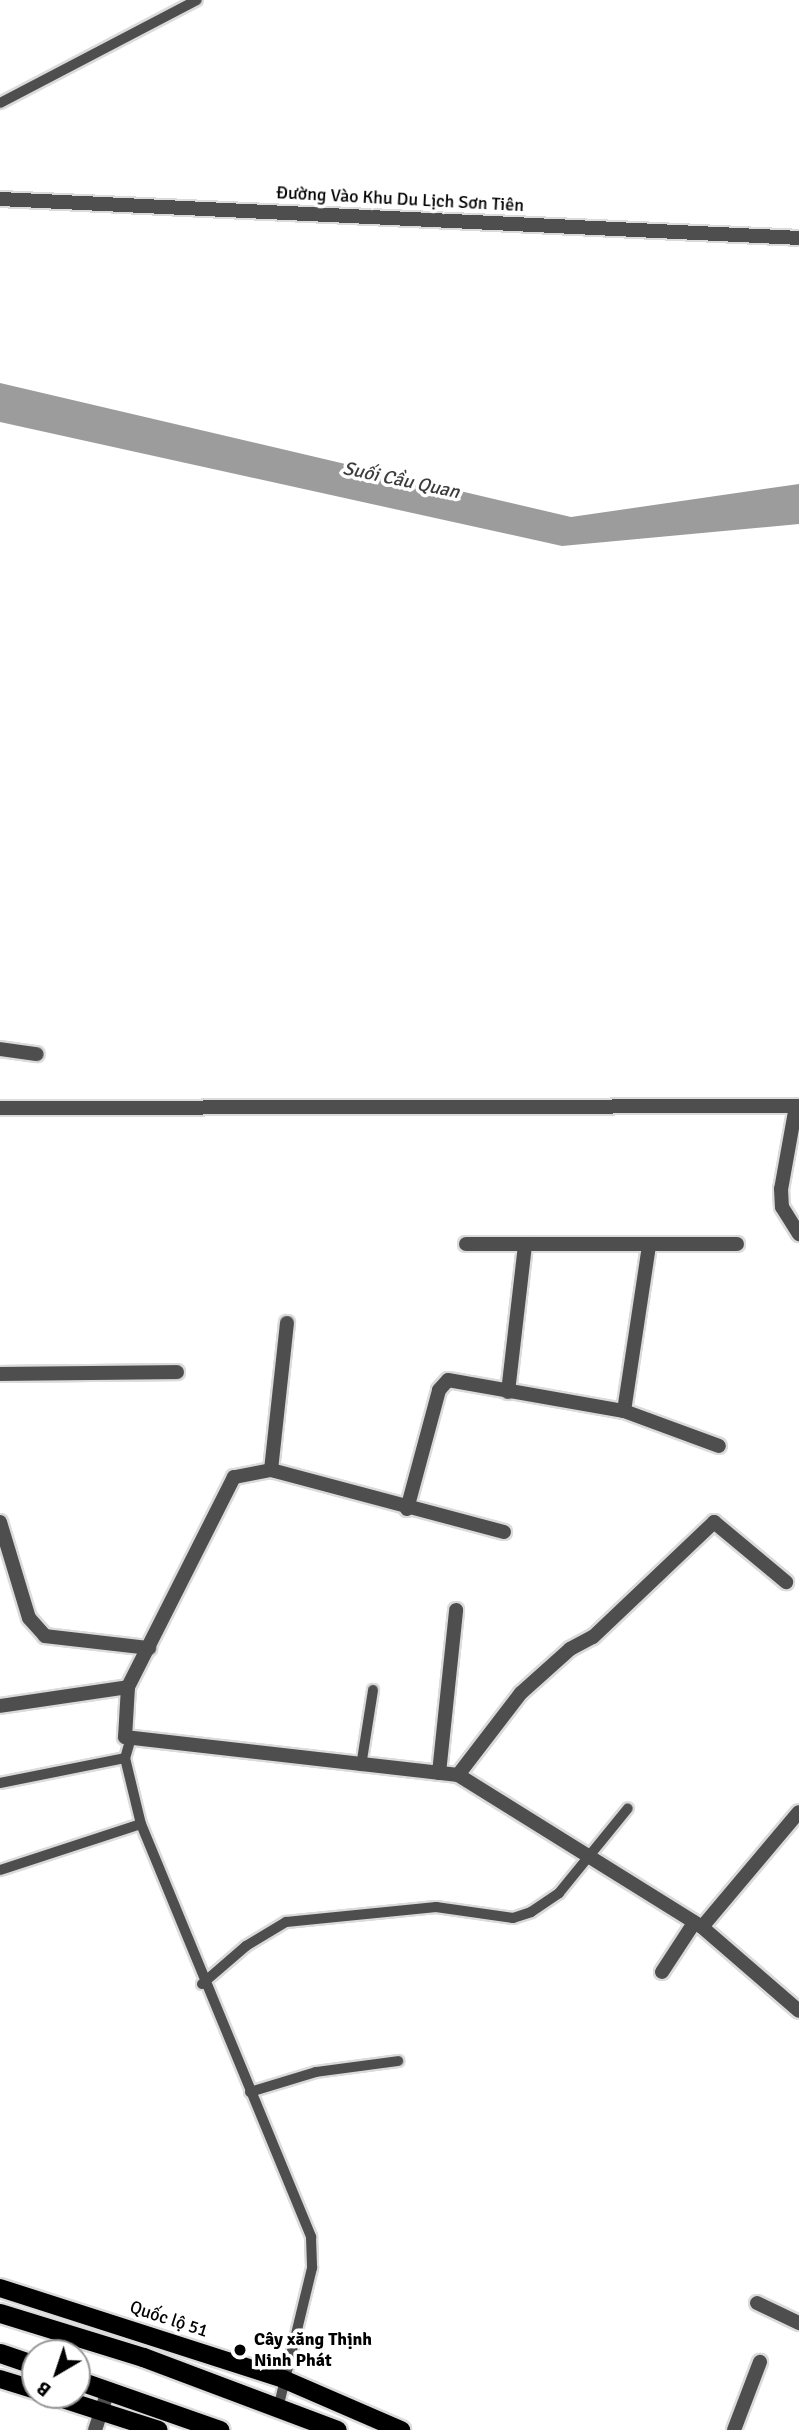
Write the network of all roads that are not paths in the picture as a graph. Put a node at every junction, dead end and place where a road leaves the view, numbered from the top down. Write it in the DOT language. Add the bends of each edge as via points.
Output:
graph roads {
  1 [pos="197,0"];
  2 [pos="0,103"];
  3 [pos="0,199"];
  4 [pos="799,238"];
  5 [pos="0,1049"];
  6 [pos="37,1054"];
  7 [pos="797,1106"];
  8 [pos="0,1108"];
  9 [pos="799,1234"];
  10 [pos="466,1244"];
  11 [pos="737,1244"];
  12 [pos="649,1245"];
  13 [pos="525,1246"];
  14 [pos="287,1323"];
  15 [pos="177,1372"];
  16 [pos="0,1374"];
  17 [pos="508,1392"];
  18 [pos="624,1411"];
  19 [pos="719,1446"];
  20 [pos="271,1469"];
  21 [pos="407,1509"];
  22 [pos="0,1522"];
  23 [pos="504,1532"];
  24 [pos="786,1582"];
  25 [pos="456,1610"];
  26 [pos="149,1648"];
  27 [pos="128,1687"];
  28 [pos="373,1690"];
  29 [pos="0,1706"];
  30 [pos="130,1741"];
  31 [pos="125,1758"];
  32 [pos="361,1766"];
  33 [pos="439,1773"];
  34 [pos="458,1775"];
  35 [pos="0,1783"];
  36 [pos="628,1808"];
  37 [pos="799,1812"];
  38 [pos="141,1825"];
  39 [pos="586,1858"];
  40 [pos="0,1870"];
  41 [pos="698,1925"];
  42 [pos="662,1972"];
  43 [pos="202,1984"];
  44 [pos="799,2011"];
  45 [pos="398,2061"];
  46 [pos="250,2092"];
  47 [pos="0,2288"];
  48 [pos="757,2303"];
  49 [pos="0,2313"];
  50 [pos="799,2323"];
  51 [pos="0,2353"];
  52 [pos="21,2360"];
  53 [pos="760,2362"];
  54 [pos="0,2379"];
  55 [pos="283,2379"];
  56 [pos="91,2385"];
  57 [pos="21,2386"];
  58 [pos="108,2391"];
  59 [pos="135,2401"];
  60 [pos="279,2404"];
  61 [pos="91,2408"];
  62 [pos="102,2412"];
  63 [pos="124,2425"];
  64 [pos="95,2430"];
  65 [pos="159,2430"];
  66 [pos="220,2430"];
  67 [pos="337,2430"];
  68 [pos="401,2430"];
  69 [pos="734,2430"];
  1 -- 2 [label="lane"];
  3 -- 4 [label="street, Đường Vào Khu Du Lịch Sơn Tiên"];
  5 -- 6 [label="street"];
  7 -- 8 [label="street"];
  7 -- 9 [label="street" via="781,1189 782,1207"];
  10 -- 13 [label="street"];
  11 -- 12 [label="street"];
  12 -- 13 [label="street"];
  12 -- 18 [label="street"];
  13 -- 17 [label="street"];
  14 -- 20 [label="street"];
  15 -- 16 [label="street"];
  17 -- 18 [label="street"];
  17 -- 21 [label="street" via="447,1380"];
  18 -- 19 [label="street"];
  20 -- 21 [label="street"];
  20 -- 26 [label="street" via="234,1477"];
  21 -- 23 [label="street"];
  22 -- 26 [label="street" via="29,1618 45,1636"];
  24 -- 34 [label="street" via="726,1525 705,1527 593,1637 570,1649 521,1693"];
  25 -- 33 [label="street"];
  26 -- 27 [label="street"];
  27 -- 29 [label="street"];
  27 -- 30 [label="street" via="124,1730"];
  28 -- 32 [label="lane"];
  30 -- 31 [label="lane"];
  30 -- 32 [label="street"];
  31 -- 35 [label="lane"];
  31 -- 38 [label="lane"];
  32 -- 33 [label="street"];
  33 -- 34 [label="street"];
  34 -- 39 [label="street"];
  36 -- 39 [label="lane"];
  37 -- 41 [label="street"];
  38 -- 40 [label="lane"];
  38 -- 43 [label="lane"];
  39 -- 41 [label="street"];
  39 -- 43 [label="lane" via="559,1893 513,1918 436,1907 286,1922 246,1946"];
  41 -- 42 [label="street"];
  41 -- 44 [label="street"];
  43 -- 46 [label="lane"];
  45 -- 46 [label="lane" via="316,2072"];
  46 -- 55 [label="lane" via="311,2237 312,2268"];
  47 -- 55 [label="main road, Quốc lộ 51"];
  48 -- 50 [label="street"];
  49 -- 60 [label="highway"];
  51 -- 52 [label="highway"];
  53 -- 69 [label="street"];
  54 -- 57 [label="main road"];
  55 -- 60 [label="lane"];
  55 -- 68 [label="main road, Quốc lộ 51"];
  56 -- 58 [label="highway"];
  58 -- 59 [label="highway"];
  58 -- 62 [label="street"];
  59 -- 63 [label="lane"];
  59 -- 66 [label="highway"];
  60 -- 67 [label="highway"];
  61 -- 62 [label="main road"];
  62 -- 63 [label="main road"];
  62 -- 64 [label="street"];
  63 -- 65 [label="main road"];
}
